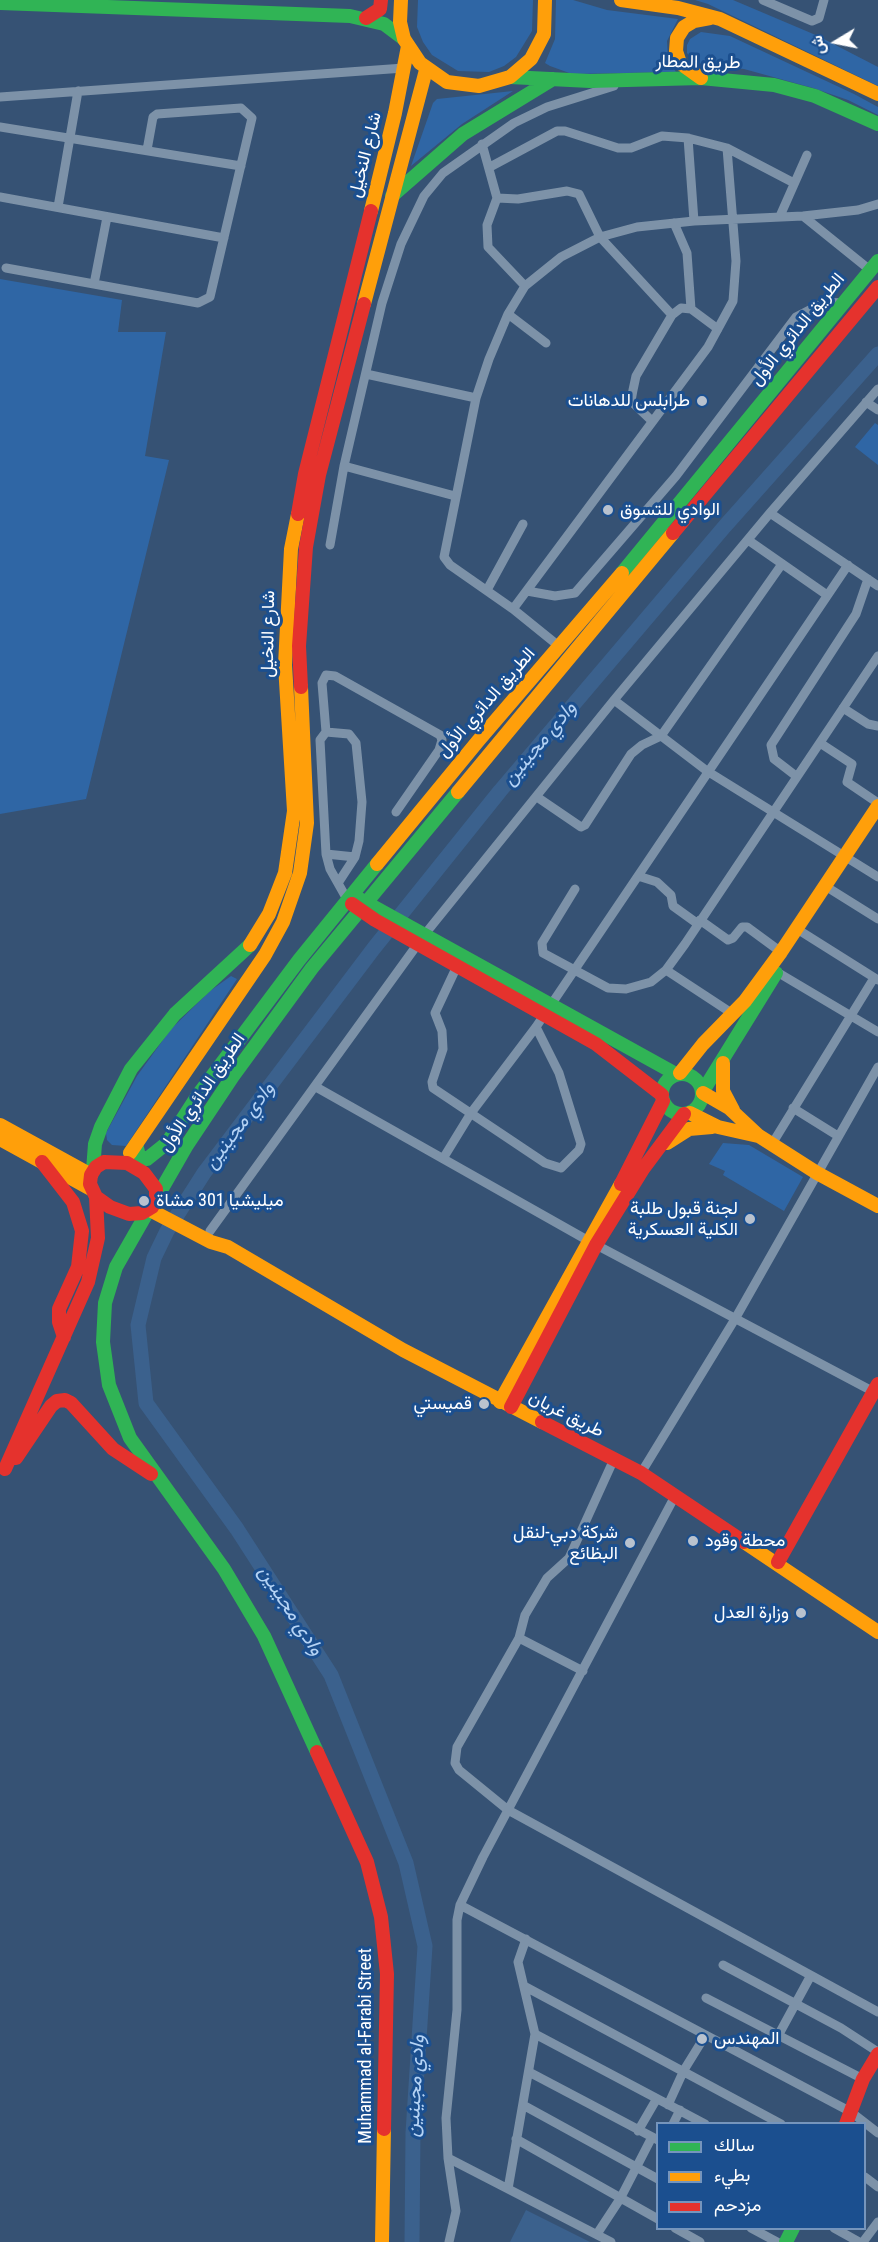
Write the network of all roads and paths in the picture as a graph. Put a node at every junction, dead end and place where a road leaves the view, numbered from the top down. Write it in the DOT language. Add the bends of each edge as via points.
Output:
graph roads {
  1 [pos="381,0"];
  2 [pos="401,0"];
  3 [pos="545,0"];
  4 [pos="621,0"];
  5 [pos="763,0"];
  6 [pos="824,0"];
  7 [pos="0,3"];
  8 [pos="366,18"];
  9 [pos="720,19"];
  10 [pos="406,42"];
  11 [pos="404,69"];
  12 [pos="426,70"];
  13 [pos="510,77"];
  14 [pos="701,78"];
  15 [pos="554,79"];
  16 [pos="637,79"];
  17 [pos="78,91"];
  18 [pos="878,94"];
  19 [pos="0,97"];
  20 [pos="878,124"];
  21 [pos="0,127"];
  22 [pos="69,136"];
  23 [pos="688,138"];
  24 [pos="482,144"];
  25 [pos="727,148"];
  26 [pos="147,150"];
  27 [pos="807,155"];
  28 [pos="241,166"];
  29 [pos="490,167"];
  30 [pos="794,183"];
  31 [pos="392,196"];
  32 [pos="0,197"];
  33 [pos="497,198"];
  34 [pos="878,204"];
  35 [pos="58,207"];
  36 [pos="780,216"];
  37 [pos="803,216"];
  38 [pos="106,217"];
  39 [pos="733,219"];
  40 [pos="694,221"];
  41 [pos="674,223"];
  42 [pos="600,237"];
  43 [pos="224,238"];
  44 [pos="874,266"];
  45 [pos="6,268"];
  46 [pos="94,284"];
  47 [pos="525,286"];
  48 [pos="878,287"];
  49 [pos="842,303"];
  50 [pos="691,309"];
  51 [pos="508,314"];
  52 [pos="672,315"];
  53 [pos="718,329"];
  54 [pos="546,343"];
  55 [pos="366,374"];
  56 [pos="878,389"];
  57 [pos="476,398"];
  58 [pos="866,402"];
  59 [pos="878,410"];
  60 [pos="652,421"];
  61 [pos="344,466"];
  62 [pos="455,496"];
  63 [pos="770,513"];
  64 [pos="524,524"];
  65 [pos="748,540"];
  66 [pos="330,546"];
  67 [pos="782,564"];
  68 [pos="848,565"];
  69 [pos="868,579"];
  70 [pos="878,586"];
  71 [pos="487,590"];
  72 [pos="527,591"];
  73 [pos="827,595"];
  74 [pos="513,609"];
  75 [pos="560,647"];
  76 [pos="878,656"];
  77 [pos="614,700"];
  78 [pos="843,708"];
  79 [pos="878,726"];
  80 [pos="326,732"];
  81 [pos="661,736"];
  82 [pos="820,743"];
  83 [pos="707,771"];
  84 [pos="796,776"];
  85 [pos="537,797"];
  86 [pos="878,805"];
  87 [pos="773,809"];
  88 [pos="396,812"];
  89 [pos="878,819"];
  90 [pos="326,854"];
  91 [pos="355,856"];
  92 [pos="847,859"];
  93 [pos="878,866"];
  94 [pos="869,871"];
  95 [pos="638,876"];
  96 [pos="878,877"];
  97 [pos="575,889"];
  98 [pos="830,889"];
  99 [pos="346,892"];
  100 [pos="364,906"];
  101 [pos="878,919"];
  102 [pos="699,922"];
  103 [pos="800,930"];
  104 [pos="418,937"];
  105 [pos="781,952"];
  106 [pos="458,964"];
  107 [pos="666,970"];
  108 [pos="574,971"];
  109 [pos="777,972"];
  110 [pos="876,979"];
  111 [pos="548,1010"];
  112 [pos="733,1014"];
  113 [pos="850,1016"];
  114 [pos="536,1027"];
  115 [pos="878,1032"];
  116 [pos="694,1056"];
  117 [pos="723,1059"];
  118 [pos="654,1061"];
  119 [pos="878,1067"];
  120 [pos="678,1074"];
  121 [pos="316,1087"];
  122 [pos="703,1092"];
  123 [pos="662,1098"];
  124 [pos="793,1108"];
  125 [pos="471,1113"];
  126 [pos="687,1114"];
  127 [pos="735,1114"];
  128 [pos="0,1125"];
  129 [pos="718,1127"];
  130 [pos="759,1136"];
  131 [pos="838,1136"];
  132 [pos="0,1139"];
  133 [pos="136,1144"];
  134 [pos="772,1144"];
  135 [pos="660,1147"];
  136 [pos="444,1157"];
  137 [pos="147,1160"];
  138 [pos="42,1162"];
  139 [pos="125,1163"];
  140 [pos="817,1173"];
  141 [pos="93,1183"];
  142 [pos="878,1206"];
  143 [pos="157,1207"];
  144 [pos="190,1225"];
  145 [pos="210,1231"];
  146 [pos="592,1242"];
  147 [pos="228,1247"];
  148 [pos="735,1319"];
  149 [pos="64,1337"];
  150 [pos="876,1388"];
  151 [pos="506,1404"];
  152 [pos="614,1459"];
  153 [pos="641,1473"];
  154 [pos="2,1474"];
  155 [pos="158,1477"];
  156 [pos="675,1496"];
  157 [pos="778,1562"];
  158 [pos="878,1632"];
  159 [pos="519,1638"];
  160 [pos="583,1671"];
  161 [pos="508,1810"];
  162 [pos="460,1905"];
  163 [pos="526,1939"];
  164 [pos="723,1965"];
  165 [pos="810,1977"];
  166 [pos="524,1986"];
  167 [pos="706,1998"];
  168 [pos="796,2004"];
  169 [pos="878,2012"];
  170 [pos="535,2034"];
  171 [pos="779,2034"];
  172 [pos="705,2036"];
  173 [pos="878,2053"];
  174 [pos="684,2070"];
  175 [pos="529,2072"];
  176 [pos="863,2079"];
  177 [pos="656,2100"];
  178 [pos="523,2104"];
  179 [pos="668,2105"];
  180 [pos="680,2110"];
  181 [pos="848,2118"];
  182 [pos="674,2122"];
  183 [pos="701,2122"];
  184 [pos="777,2122"];
  185 [pos="638,2131"];
  186 [pos="516,2139"];
  187 [pos="654,2139"];
  188 [pos="448,2158"];
  189 [pos="635,2167"];
  190 [pos="656,2178"];
  191 [pos="508,2188"];
  192 [pos="620,2199"];
  193 [pos="656,2218"];
  194 [pos="878,2222"];
  195 [pos="677,2230"];
  196 [pos="753,2230"];
  197 [pos="836,2230"];
  198 [pos="597,2234"];
  199 [pos="382,2242"];
  200 [pos="449,2242"];
  201 [pos="611,2242"];
  202 [pos="700,2242"];
  203 [pos="777,2242"];
  204 [pos="861,2242"];
  1 -- 8 [label="main road" via="380,9"];
  2 -- 10 [label="main road" via="400,22"];
  3 -- 13 [label="main road" via="546,20 539,48"];
  4 -- 9 [label="main road, طريق المطار"];
  5 -- 6 [label="street" via="812,21 819,18"];
  7 -- 8 [label="main road"];
  8 -- 10 [label="main road" via="384,24"];
  9 -- 14 [label="main road" via="694,21 677,38 680,63"];
  9 -- 18 [label="main road, طريق المطار"];
  10 -- 11 [label="main road, شارع النخيل"];
  10 -- 12 [label="main road"];
  11 -- 17 [label="street"];
  11 -- 141 [label="main road, شارع النخيل" via="305,474 291,549 285,665 294,811 285,873 252,944 175,1014 131,1069 101,1127 94,1152"];
  12 -- 13 [label="main road" via="463,86 479,86"];
  12 -- 31 [label="main road"];
  13 -- 15 [label="main road, طريق المطار"];
  14 -- 16 [label="main road, طريق المطار"];
  14 -- 20 [label="main road, طريق المطار" via="774,85 815,96"];
  15 -- 16 [label="main road, طريق المطار"];
  15 -- 31 [label="main road" via="463,134"];
  16 -- 24 [label="street" via="548,107"];
  17 -- 19 [label="street"];
  17 -- 22 [label="street"];
  21 -- 22 [label="street"];
  22 -- 26 [label="street"];
  22 -- 35 [label="street"];
  23 -- 25 [label="street"];
  23 -- 29 [label="street" via="662,136 618,148 565,130 557,131"];
  23 -- 40 [label="street"];
  24 -- 29 [label="street"];
  24 -- 55 [label="street" via="443,172 423,196 401,244 382,303"];
  25 -- 30 [label="street"];
  25 -- 39 [label="street"];
  26 -- 28 [label="street"];
  26 -- 28 [label="street" via="154,115 241,108 252,118"];
  27 -- 30 [label="street"];
  28 -- 43 [label="street"];
  29 -- 33 [label="street"];
  30 -- 36 [label="street"];
  31 -- 133 [label="main road" via="319,475 306,547 299,646 307,815 300,873 283,922 265,955"];
  32 -- 35 [label="street"];
  33 -- 42 [label="street" via="518,200 573,191 579,194"];
  33 -- 47 [label="street" via="486,225 488,247"];
  34 -- 37 [label="street"];
  35 -- 38 [label="street"];
  36 -- 37 [label="street"];
  36 -- 39 [label="street"];
  37 -- 44 [label="street"];
  38 -- 43 [label="street"];
  38 -- 46 [label="street"];
  39 -- 40 [label="street"];
  39 -- 53 [label="street" via="733,301"];
  40 -- 41 [label="street"];
  41 -- 42 [label="street"];
  41 -- 50 [label="street" via="687,253"];
  42 -- 47 [label="street" via="561,257"];
  42 -- 52 [label="street"];
  43 -- 46 [label="street" via="210,297 201,303"];
  44 -- 49 [label="main road, الطريق الدائري الأول"];
  45 -- 46 [label="street"];
  47 -- 51 [label="street"];
  48 -- 100 [label="main road, الطريق الدائري الأول"];
  49 -- 72 [label="street" via="825,302 796,317 676,476 575,593 555,596"];
  49 -- 75 [label="main road, الطريق الدائري الأول"];
  50 -- 52 [label="street" via="681,308"];
  50 -- 53 [label="street"];
  51 -- 54 [label="street"];
  51 -- 57 [label="street"];
  52 -- 60 [label="street" via="636,376 633,390 631,401"];
  53 -- 60 [label="street"];
  55 -- 57 [label="street"];
  55 -- 61 [label="street"];
  56 -- 58 [label="street"];
  57 -- 62 [label="street"];
  58 -- 59 [label="street"];
  58 -- 63 [label="street"];
  60 -- 72 [label="street"];
  61 -- 62 [label="street"];
  61 -- 66 [label="street"];
  62 -- 71 [label="street" via="444,557"];
  63 -- 65 [label="street"];
  63 -- 68 [label="street"];
  64 -- 71 [label="street"];
  65 -- 67 [label="street"];
  65 -- 77 [label="street"];
  67 -- 73 [label="street"];
  67 -- 81 [label="street"];
  68 -- 69 [label="street"];
  68 -- 73 [label="street"];
  69 -- 70 [label="street"];
  69 -- 84 [label="street" via="856,615 771,745 774,759"];
  71 -- 74 [label="street"];
  72 -- 74 [label="street"];
  73 -- 83 [label="street"];
  74 -- 75 [label="street"];
  75 -- 99 [label="main road, الطريق الدائري الأول"];
  76 -- 78 [label="street"];
  77 -- 81 [label="street"];
  77 -- 85 [label="street"];
  78 -- 79 [label="street"];
  78 -- 82 [label="street"];
  80 -- 88 [label="street" via="322,683 331,674 440,735 440,750"];
  80 -- 90 [label="street" via="321,740"];
  80 -- 91 [label="street" via="349,734 356,743 362,816"];
  81 -- 83 [label="street"];
  81 -- 85 [label="street" via="631,754 583,827"];
  82 -- 84 [label="street"];
  82 -- 86 [label="street" via="852,764 847,782"];
  83 -- 87 [label="street"];
  83 -- 95 [label="street"];
  84 -- 87 [label="street"];
  85 -- 104 [label="street"];
  86 -- 92 [label="main road"];
  87 -- 92 [label="street"];
  87 -- 102 [label="street"];
  89 -- 92 [label="main road"];
  90 -- 91 [label="street"];
  90 -- 99 [label="street" via="330,869"];
  91 -- 99 [label="street"];
  92 -- 94 [label="street"];
  92 -- 98 [label="main road"];
  92 -- 103 [label="main road"];
  93 -- 94 [label="street"];
  94 -- 96 [label="street"];
  95 -- 102 [label="street" via="657,882 671,895 673,906"];
  95 -- 108 [label="street"];
  97 -- 108 [label="street" via="541,948"];
  98 -- 101 [label="street"];
  98 -- 103 [label="main road"];
  99 -- 100 [label="main road"];
  99 -- 137 [label="main road, الطريق الدائري الأول" via="167,1143"];
  100 -- 104 [label="main road"];
  100 -- 143 [label="main road, الطريق الدائري الأول" via="312,968 233,1076 187,1145"];
  102 -- 105 [label="street" via="728,940 747,927"];
  102 -- 107 [label="street"];
  103 -- 105 [label="main road"];
  103 -- 109 [label="main road"];
  103 -- 110 [label="street"];
  104 -- 106 [label="main road"];
  104 -- 111 [label="main road"];
  104 -- 121 [label="street"];
  105 -- 112 [label="main road"];
  106 -- 111 [label="main road"];
  106 -- 125 [label="street" via="435,1013 443,1049 432,1082 433,1088"];
  107 -- 108 [label="street" via="651,982 616,990"];
  107 -- 112 [label="street"];
  108 -- 111 [label="street"];
  109 -- 113 [label="street"];
  109 -- 117 [label="main road"];
  110 -- 113 [label="street"];
  111 -- 114 [label="street"];
  111 -- 118 [label="main road"];
  111 -- 123 [label="main road"];
  112 -- 116 [label="main road"];
  113 -- 115 [label="street"];
  113 -- 124 [label="street"];
  114 -- 125 [label="street"];
  114 -- 125 [label="street" via="559,1073 581,1144 579,1150 561,1168 553,1167"];
  116 -- 118 [label="main road" via="678,1062"];
  116 -- 120 [label="main road"];
  117 -- 122 [label="main road"];
  117 -- 127 [label="main road" via="723,1091"];
  118 -- 120 [label="main road"];
  119 -- 131 [label="street"];
  120 -- 122 [label="main road" via="693,1076"];
  120 -- 123 [label="main road" via="666,1082"];
  121 -- 136 [label="street"];
  121 -- 145 [label="street"];
  122 -- 126 [label="main road" via="699,1105"];
  122 -- 127 [label="main road"];
  123 -- 126 [label="main road" via="671,1111"];
  123 -- 146 [label="main road"];
  124 -- 131 [label="street"];
  124 -- 134 [label="street"];
  125 -- 136 [label="street"];
  126 -- 129 [label="main road"];
  126 -- 135 [label="main road"];
  127 -- 130 [label="main road"];
  128 -- 141 [label="main road"];
  129 -- 130 [label="main road"];
  129 -- 135 [label="main road" via="689,1130"];
  130 -- 134 [label="main road"];
  131 -- 140 [label="street"];
  132 -- 138 [label="main road"];
  133 -- 137 [label="main road" via="139,1156"];
  133 -- 139 [label="main road"];
  134 -- 140 [label="main road"];
  135 -- 146 [label="main road"];
  136 -- 146 [label="street"];
  137 -- 139 [label="main road, الطريق الدائري الأول"];
  138 -- 141 [label="main road"];
  138 -- 149 [label="main road" via="73,1202 82,1231 78,1267 59,1309"];
  139 -- 141 [label="main road, الطريق الدائري الأول" via="104,1162"];
  139 -- 143 [label="main road" via="149,1178 156,1190"];
  140 -- 142 [label="main road"];
  140 -- 148 [label="street"];
  141 -- 143 [label="main road" via="123,1213 135,1214"];
  141 -- 149 [label="main road" via="99,1224 95,1259"];
  143 -- 144 [label="main road, طريق غريان"];
  143 -- 155 [label="main road, Muhammad al-Farabi Street" via="111,1279 103,1342 106,1371 118,1412 130,1438"];
  144 -- 145 [label="main road, طريق غريان"];
  144 -- 147 [label="main road, طريق غريان" via="211,1242"];
  145 -- 147 [label="main road, طريق غريان"];
  146 -- 148 [label="street"];
  146 -- 151 [label="main road"];
  147 -- 151 [label="main road, طريق غريان" via="403,1350"];
  148 -- 150 [label="street"];
  148 -- 153 [label="street"];
  149 -- 154 [label="main road"];
  150 -- 157 [label="main road"];
  151 -- 152 [label="main road, طريق غريان"];
  152 -- 153 [label="main road, طريق غريان"];
  152 -- 159 [label="street" via="569,1558 547,1578 525,1615"];
  153 -- 156 [label="main road, طريق غريان"];
  154 -- 155 [label="main road" via="24,1450 54,1403 65,1400 113,1449"];
  155 -- 199 [label="main road, Muhammad al-Farabi Street" via="220,1562 264,1636 370,1871 381,1917 387,1974"];
  156 -- 157 [label="main road, طريق غريان"];
  156 -- 160 [label="street"];
  157 -- 158 [label="main road, طريق غريان"];
  159 -- 160 [label="street"];
  159 -- 161 [label="street" via="454,1755 459,1770"];
  160 -- 161 [label="street"];
  161 -- 162 [label="street"];
  161 -- 165 [label="street"];
  162 -- 163 [label="street"];
  162 -- 188 [label="street" via="454,2051 446,2118"];
  163 -- 166 [label="street" via="518,1962"];
  163 -- 172 [label="street"];
  164 -- 168 [label="street"];
  165 -- 168 [label="street"];
  165 -- 169 [label="street"];
  166 -- 170 [label="street"];
  166 -- 174 [label="street"];
  167 -- 171 [label="street"];
  168 -- 171 [label="street"];
  168 -- 173 [label="street"];
  170 -- 175 [label="street"];
  170 -- 177 [label="street"];
  171 -- 176 [label="street"];
  172 -- 174 [label="street"];
  172 -- 181 [label="street"];
  173 -- 176 [label="main road"];
  174 -- 179 [label="street"];
  174 -- 184 [label="street"];
  175 -- 178 [label="street"];
  175 -- 185 [label="street"];
  176 -- 181 [label="main road"];
  177 -- 179 [label="street"];
  177 -- 185 [label="street"];
  178 -- 186 [label="street"];
  178 -- 189 [label="street"];
  179 -- 180 [label="street"];
  180 -- 182 [label="street"];
  180 -- 183 [label="street"];
  185 -- 187 [label="street"];
  186 -- 191 [label="street"];
  186 -- 192 [label="street"];
  187 -- 189 [label="street"];
  188 -- 191 [label="street"];
  188 -- 200 [label="street" via="456,2211"];
  189 -- 190 [label="street"];
  189 -- 192 [label="street"];
  191 -- 198 [label="street"];
  192 -- 193 [label="street"];
  192 -- 198 [label="street"];
  194 -- 204 [label="street"];
  195 -- 202 [label="street"];
  196 -- 203 [label="street"];
  197 -- 204 [label="street"];
  198 -- 201 [label="street"];
}
